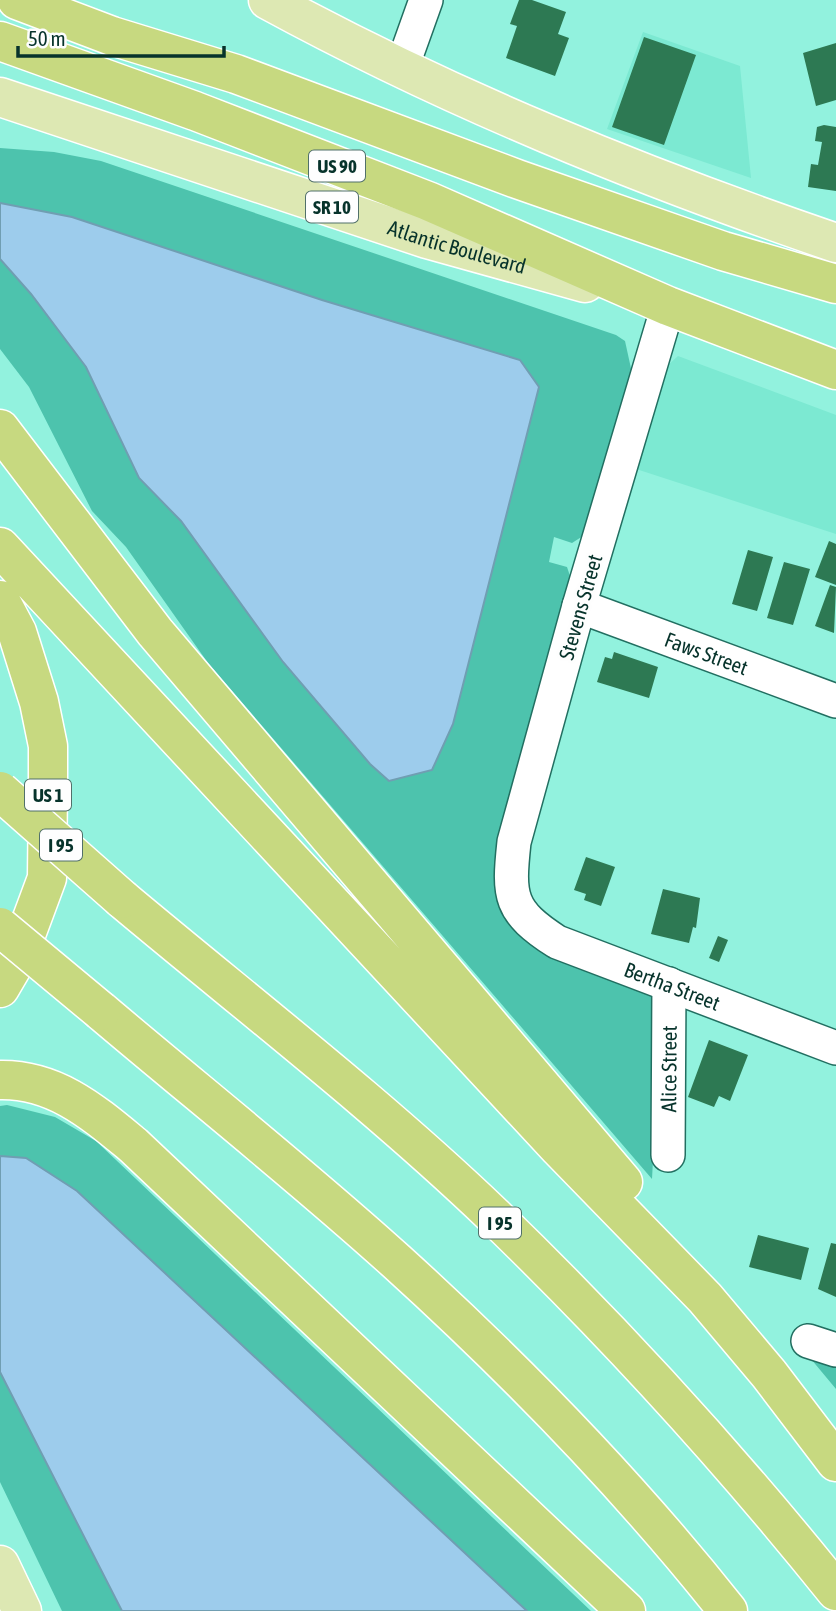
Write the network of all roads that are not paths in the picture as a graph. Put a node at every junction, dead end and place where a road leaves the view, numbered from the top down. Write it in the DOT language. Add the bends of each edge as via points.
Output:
graph roads {
  1 [pos="17,0"];
  2 [pos="81,0"];
  3 [pos="268,0"];
  4 [pos="426,0"];
  5 [pos="0,41"];
  6 [pos="401,70"];
  7 [pos="236,74"];
  8 [pos="0,97"];
  9 [pos="836,243"];
  10 [pos="836,284"];
  11 [pos="668,306"];
  12 [pos="836,370"];
  13 [pos="0,429"];
  14 [pos="0,547"];
  15 [pos="0,600"];
  16 [pos="579,606"];
  17 [pos="836,701"];
  18 [pos="0,791"];
  19 [pos="517,910"];
  20 [pos="0,927"];
  21 [pos="669,984"];
  22 [pos="0,988"];
  23 [pos="836,1048"];
  24 [pos="0,1080"];
  25 [pos="668,1155"];
  26 [pos="705,1298"];
  27 [pos="836,1462"];
  28 [pos="0,1565"];
  29 [pos="836,1591"];
  30 [pos="22,1611"];
  31 [pos="626,1611"];
  32 [pos="728,1611"];
  1 -- 7 [label="highway" via="112,36"];
  2 -- 7 [label="highway, US 90"];
  3 -- 6 [label="main road"];
  4 -- 6 [label="street"];
  5 -- 11 [label="highway, US 90" via="428,201"];
  6 -- 9 [label="main road" via="638,172"];
  7 -- 10 [label="highway, US 90" via="659,228"];
  8 -- 11 [label="main road, Atlantic Boulevard / SR 10" via="427,239"];
  11 -- 12 [label="highway, Atlantic Boulevard / US 90"];
  11 -- 16 [label="street, Stevens Street"];
  13 -- 26 [label="highway" via="155,632 613,1167"];
  14 -- 26 [label="highway" via="559,1148"];
  15 -- 22 [label="highway, US 1" via="17,632 39,702 48,746 48,787 47,878 17,959"];
  16 -- 17 [label="street, Faws Street"];
  16 -- 19 [label="street, Stevens Street" via="514,842 510,879"];
  18 -- 29 [label="highway, I 95, bridge" via="492,1214 677,1405"];
  19 -- 21 [label="street, Bertha Street" via="531,926 557,942"];
  20 -- 32 [label="highway, bridge" via="395,1260 467,1327 624,1489"];
  21 -- 23 [label="street, Bertha Street"];
  21 -- 25 [label="street, Alice Street"];
  24 -- 31 [label="highway" via="43,1086 84,1104 133,1145"];
  26 -- 27 [label="highway"];
  28 -- 30 [label="main road"];
}
